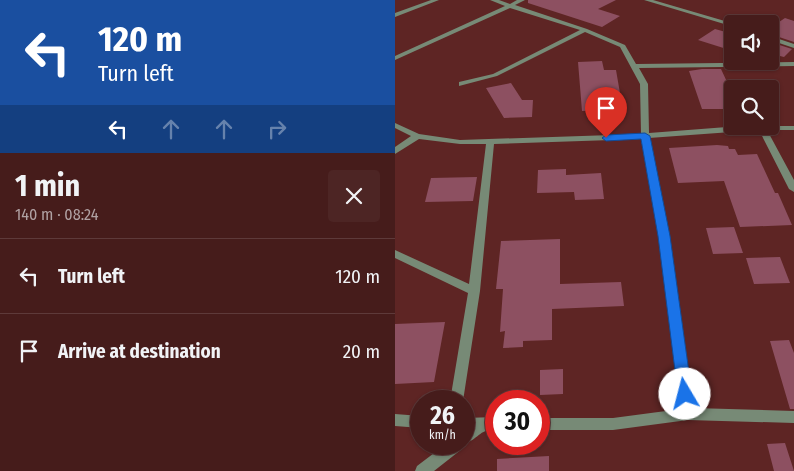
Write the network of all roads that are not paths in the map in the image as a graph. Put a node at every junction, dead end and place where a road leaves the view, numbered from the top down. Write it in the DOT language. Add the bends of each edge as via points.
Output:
graph roads {
  1 [pos="436,0"];
  2 [pos="493,0"];
  3 [pos="522,0"];
  4 [pos="647,0"];
  5 [pos="509,5"];
  6 [pos="395,15"];
  7 [pos="724,22"];
  8 [pos="585,30"];
  9 [pos="779,41"];
  10 [pos="794,46"];
  11 [pos="395,58"];
  12 [pos="794,64"];
  13 [pos="634,66"];
  14 [pos="462,84"];
  15 [pos="395,125"];
  16 [pos="779,128"];
  17 [pos="794,128"];
  18 [pos="724,131"];
  19 [pos="766,135"];
  20 [pos="417,136"];
  21 [pos="645,136"];
  22 [pos="490,142"];
  23 [pos="395,151"];
  24 [pos="794,189"];
  25 [pos="395,254"];
  26 [pos="474,291"];
  27 [pos="458,390"];
  28 [pos="688,414"];
  29 [pos="794,416"];
  30 [pos="395,420"];
  31 [pos="410,421"];
  32 [pos="550,424"];
  33 [pos="443,455"];
  34 [pos="422,471"];
  1 -- 6 [label="street"];
  2 -- 5 [label="street"];
  3 -- 5 [label="street"];
  4 -- 7 [label="street"];
  5 -- 8 [label="street"];
  5 -- 11 [label="street"];
  8 -- 13 [label="street" via="623,46"];
  8 -- 14 [label="street" via="495,75"];
  9 -- 10 [label="street"];
  12 -- 13 [label="street"];
  13 -- 21 [label="street" via="644,84"];
  15 -- 20 [label="street"];
  16 -- 17 [label="street"];
  18 -- 21 [label="street"];
  19 -- 24 [label="street"];
  20 -- 22 [label="street"];
  20 -- 23 [label="street"];
  21 -- 22 [label="street"];
  21 -- 28 [label="street" via="664,236"];
  22 -- 26 [label="street"];
  25 -- 26 [label="street"];
  26 -- 27 [label="street"];
  28 -- 29 [label="street"];
  28 -- 32 [label="street" via="613,424"];
  30 -- 31 [label="street"];
  33 -- 34 [label="street"];
}
